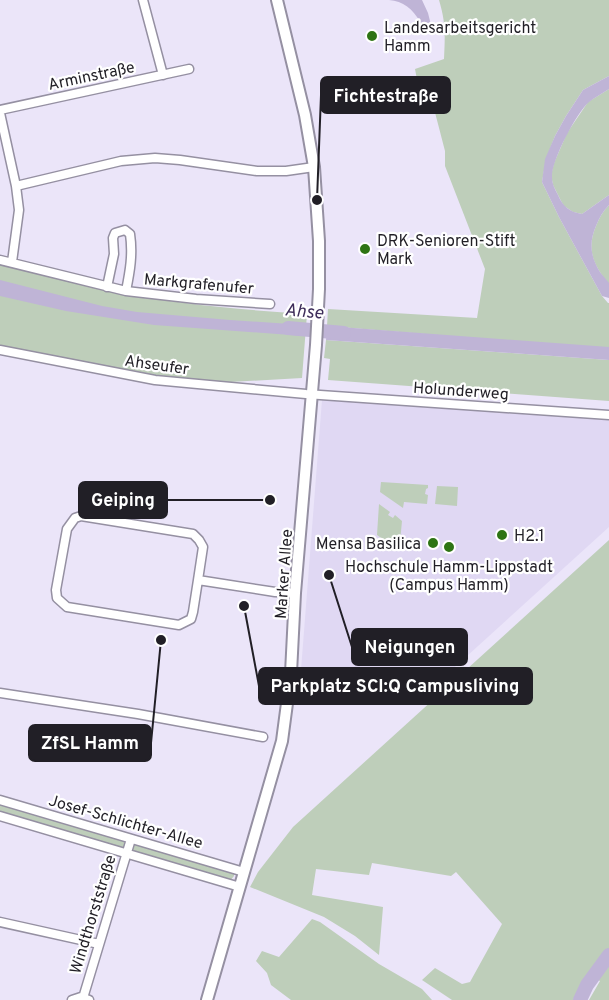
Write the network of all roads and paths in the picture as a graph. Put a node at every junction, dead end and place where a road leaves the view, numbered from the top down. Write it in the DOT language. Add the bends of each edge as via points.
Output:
graph roads {
  1 [pos="143,0"];
  2 [pos="277,0"];
  3 [pos="189,69"];
  4 [pos="163,75"];
  5 [pos="0,111"];
  6 [pos="4,149"];
  7 [pos="314,167"];
  8 [pos="16,186"];
  9 [pos="0,260"];
  10 [pos="12,262"];
  11 [pos="107,287"];
  12 [pos="126,291"];
  13 [pos="270,304"];
  14 [pos="0,350"];
  15 [pos="311,394"];
  16 [pos="609,415"];
  17 [pos="198,580"];
  18 [pos="295,593"];
  19 [pos="0,693"];
  20 [pos="263,737"];
  21 [pos="0,800"];
  22 [pos="0,816"];
  23 [pos="131,839"];
  24 [pos="126,854"];
  25 [pos="243,881"];
  26 [pos="0,922"];
  27 [pos="99,944"];
  28 [pos="86,999"];
  29 [pos="72,1000"];
  30 [pos="207,1000"];
  1 -- 4 [label="street"];
  2 -- 7 [label="street, Marker Allee"];
  3 -- 4 [label="street, Arminstraße"];
  4 -- 5 [label="street, Arminstraße"];
  5 -- 6 [label="street"];
  6 -- 8 [label="street"];
  7 -- 8 [label="street" via="257,171 155,158 121,161"];
  7 -- 15 [label="street, Marker Allee" via="319,241"];
  8 -- 10 [label="street" via="19,210"];
  9 -- 10 [label="street, Markgrafenufer"];
  10 -- 11 [label="street, Markgrafenufer"];
  11 -- 12 [label="street, Markgrafenufer"];
  11 -- 12 [label="street, Markgrafenufer" via="114,254 112,238 125,230 130,234 132,250"];
  12 -- 13 [label="street, Markgrafenufer"];
  14 -- 15 [label="street, Ahseufer" via="155,380"];
  15 -- 16 [label="street, Holunderweg"];
  15 -- 18 [label="street, Marker Allee"];
  17 -- 17 [label="street" via="193,612 190,619 179,625 67,607 57,598 56,590 67,529 81,516 193,534 203,547"];
  17 -- 18 [label="street"];
  18 -- 25 [label="street, Marker Allee" via="291,673 282,741"];
  19 -- 20 [label="street"];
  21 -- 23 [label="street, Josef-Schlichter-Allee"];
  22 -- 24 [label="street, Josef-Schlichter-Allee"];
  23 -- 24 [label="street, Windthorststraße"];
  23 -- 25 [label="street, Josef-Schlichter-Allee"];
  24 -- 25 [label="street, Josef-Schlichter-Allee"];
  24 -- 27 [label="street, Windthorststraße"];
  25 -- 30 [label="street, Marker Allee"];
  26 -- 27 [label="street"];
  27 -- 28 [label="street, Windthorststraße"];
  28 -- 29 [label="street"];
}
